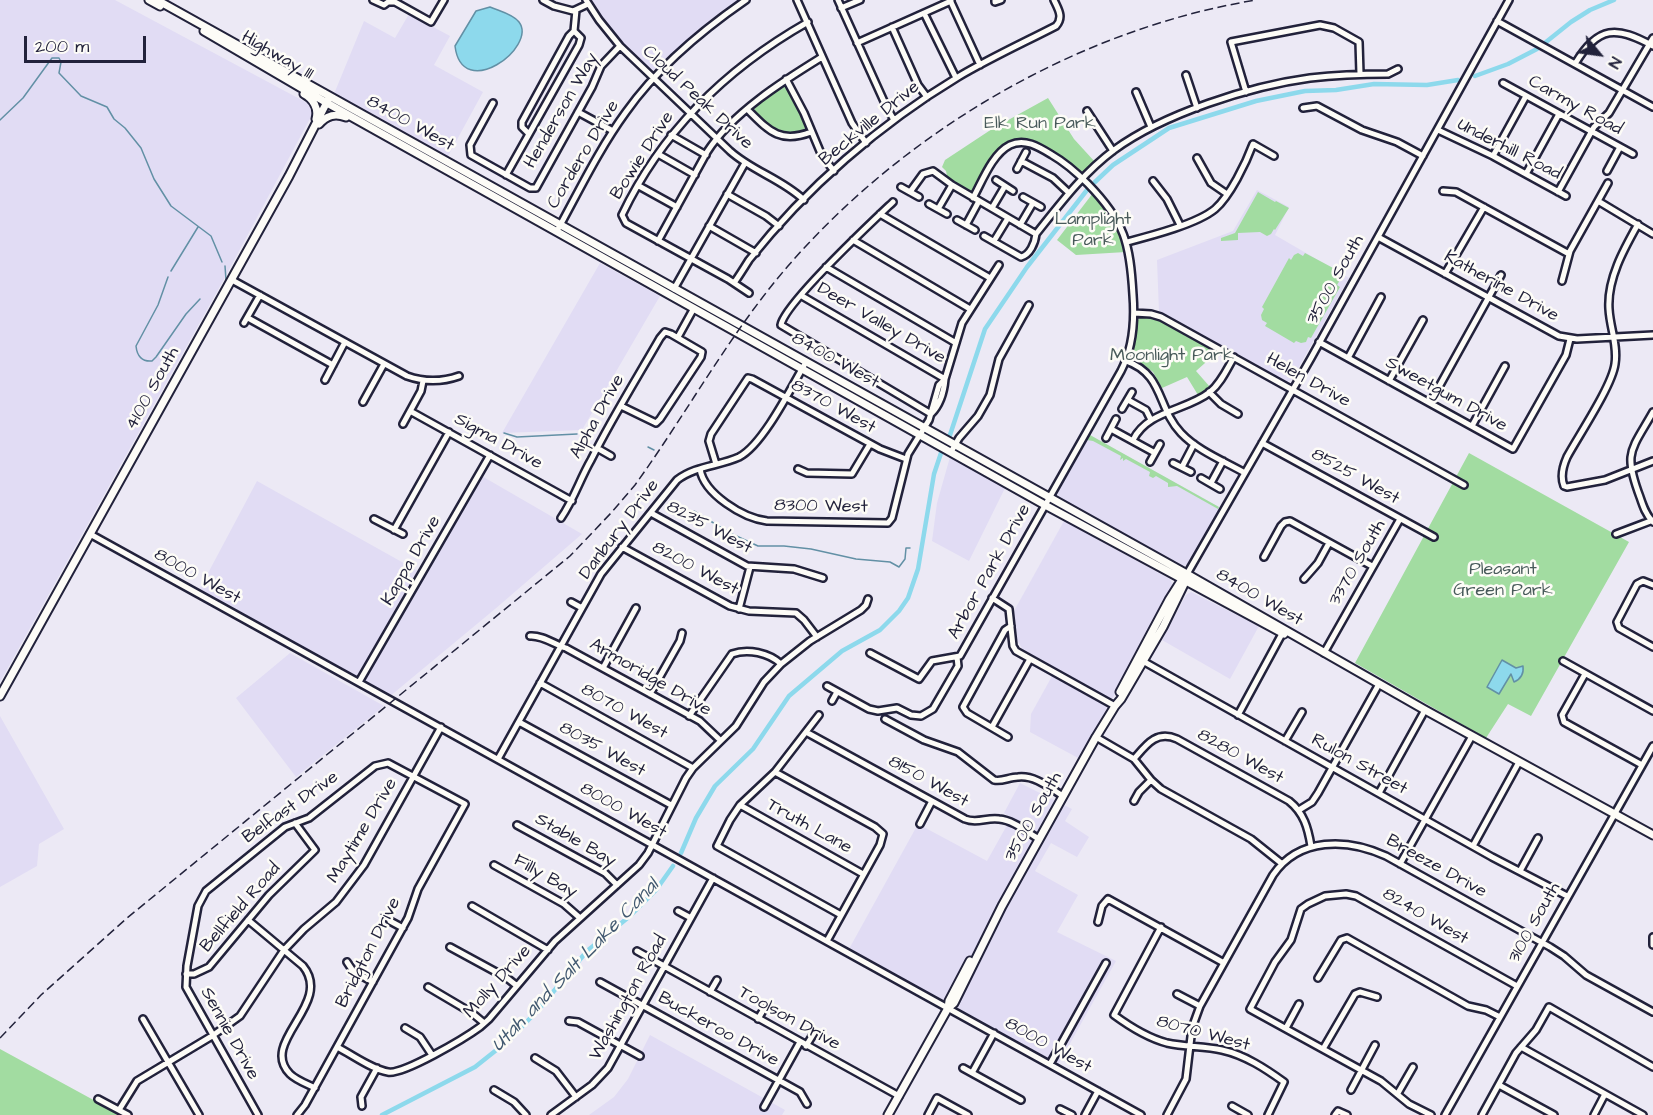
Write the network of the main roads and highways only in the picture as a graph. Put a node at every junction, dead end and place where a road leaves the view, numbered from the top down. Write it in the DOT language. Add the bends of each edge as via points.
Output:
graph roads {
  1 [pos="149,0"];
  2 [pos="157,0"];
  3 [pos="217,39"];
  4 [pos="328,99"];
  5 [pos="313,130"];
  6 [pos="382,133"];
  7 [pos="558,228"];
  8 [pos="804,365"];
  9 [pos="1185,578"];
  10 [pos="0,696"];
  11 [pos="1653,835"];
  12 [pos="888,1115"];
  1 -- 3 [label="main road, Highway 111"];
  2 -- 4 [label="main road, Highway 111"];
  3 -- 4 [label="main road, Highway 111"];
  3 -- 5 [label="main road" via="310,98 318,114"];
  4 -- 5 [label="main road, 4100 South"];
  4 -- 6 [label="main road, 8400 West"];
  4 -- 7 [label="main road, 8400 West"];
  5 -- 6 [label="main road" via="324,118 336,115"];
  5 -- 10 [label="main road, 4100 South"];
  6 -- 7 [label="main road, 8400 West"];
  7 -- 8 [label="main road, 8400 West" via="674,289"];
  7 -- 8 [label="main road, 8400 West" via="694,308"];
  8 -- 9 [label="main road, 8400 West"];
  9 -- 11 [label="main road, 8400 West"];
  9 -- 12 [label="main road, 3500 South"];
}
